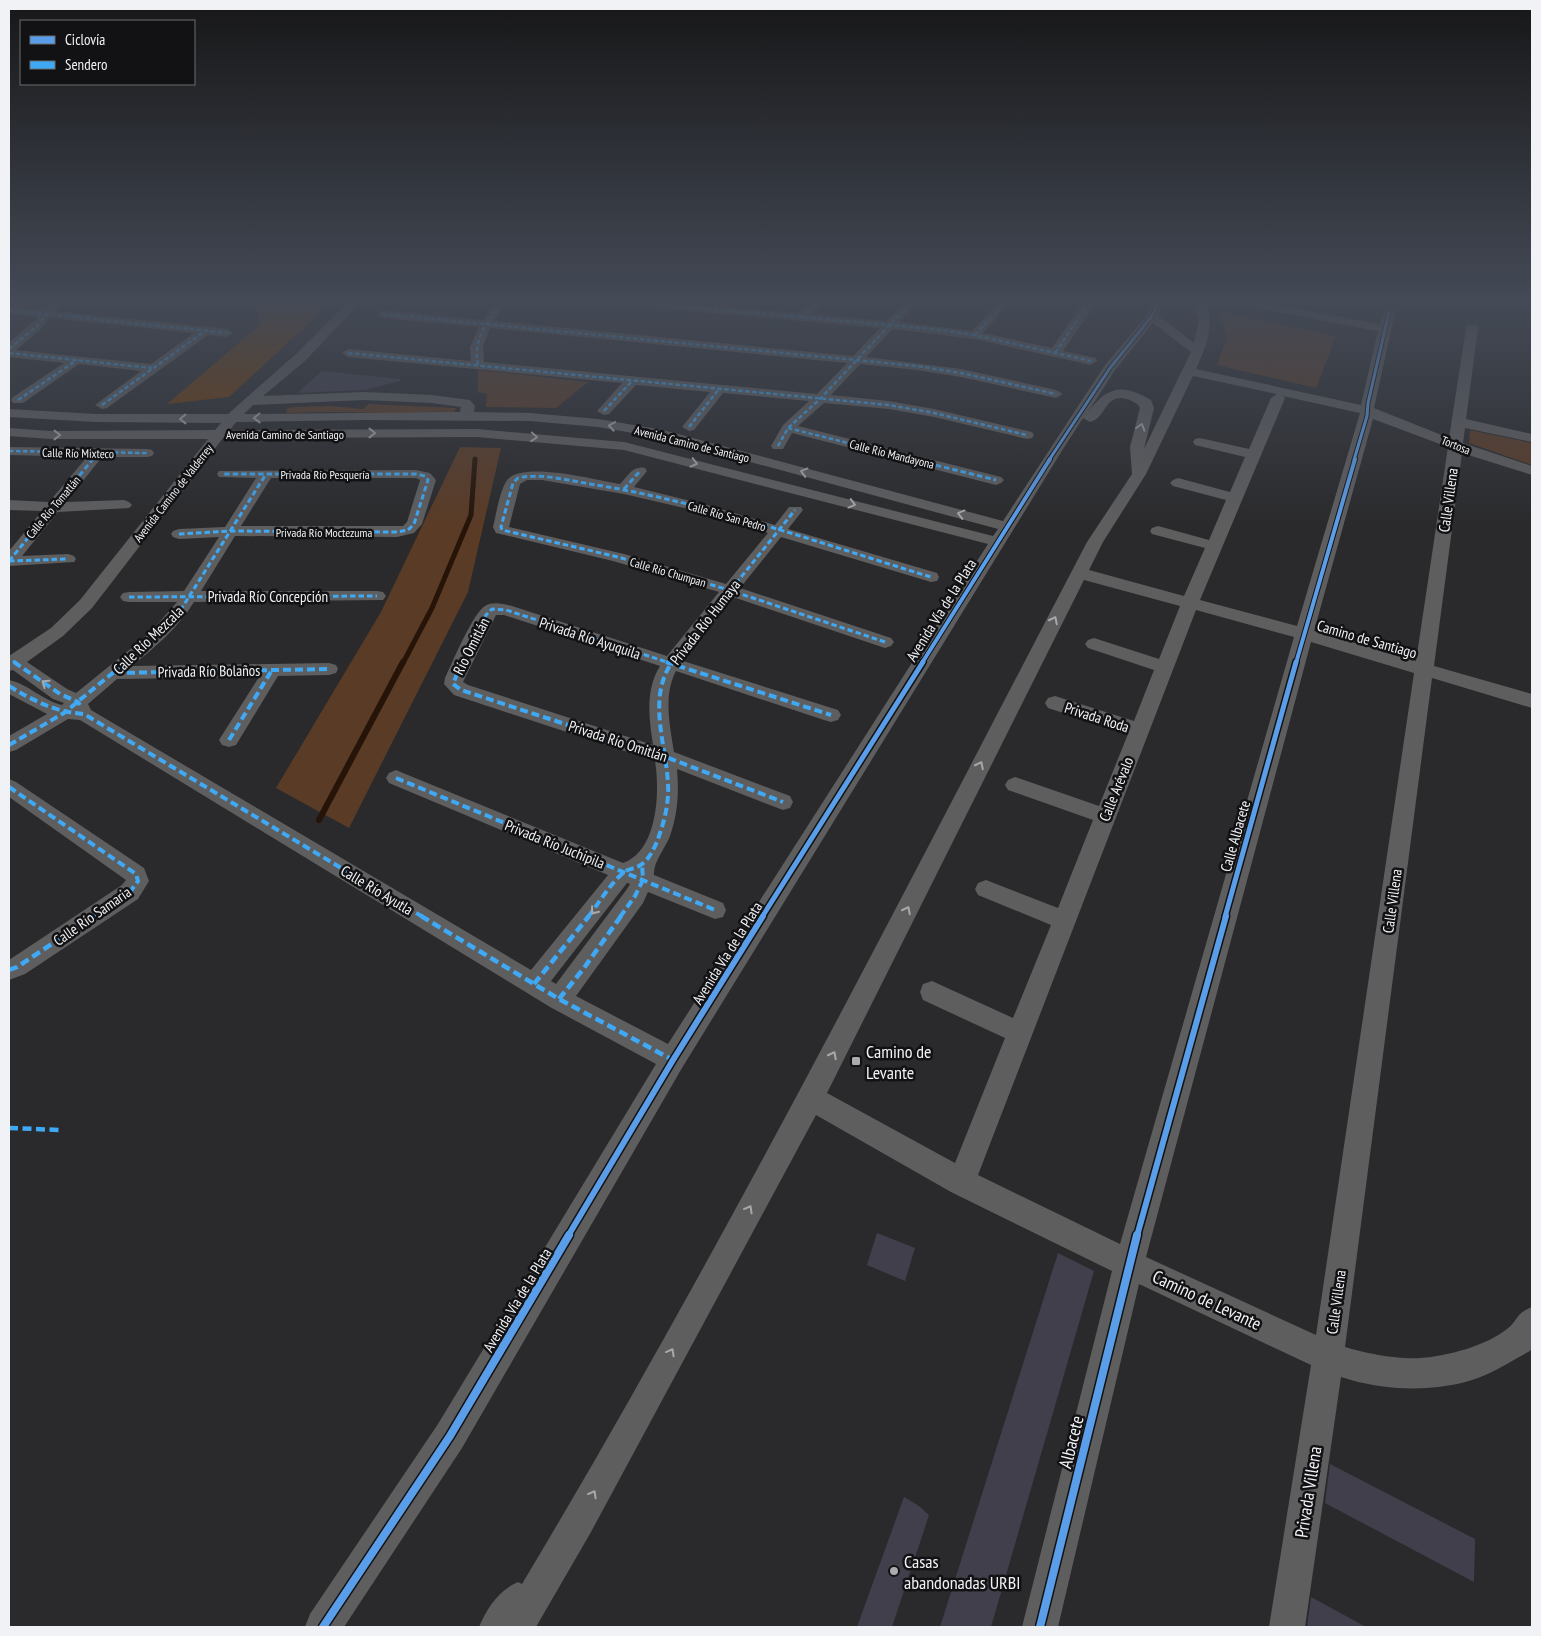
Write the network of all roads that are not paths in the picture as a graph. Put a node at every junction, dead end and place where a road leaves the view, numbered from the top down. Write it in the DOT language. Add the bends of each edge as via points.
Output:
graph roads {
  1 [pos="56,374"];
  2 [pos="143,374"];
  3 [pos="280,374"];
  4 [pos="568,374"];
  5 [pos="844,374"];
  6 [pos="965,374"];
  7 [pos="1106,374"];
  8 [pos="1378,374"];
  9 [pos="1466,374"];
  10 [pos="1188,375"];
  11 [pos="632,381"];
  12 [pos="719,389"];
  13 [pos="1056,394"];
  14 [pos="397,398"];
  15 [pos="1278,398"];
  16 [pos="820,399"];
  17 [pos="18,400"];
  18 [pos="249,400"];
  19 [pos="102,405"];
  20 [pos="604,411"];
  21 [pos="9,413"];
  22 [pos="1372,414"];
  23 [pos="376,416"];
  24 [pos="466,416"];
  25 [pos="232,418"];
  26 [pos="1459,422"];
  27 [pos="689,427"];
  28 [pos="788,428"];
  29 [pos="9,432"];
  30 [pos="218,434"];
  31 [pos="1027,435"];
  32 [pos="1532,438"];
  33 [pos="1200,442"];
  34 [pos="1456,445"];
  35 [pos="778,446"];
  36 [pos="1056,448"];
  37 [pos="9,451"];
  38 [pos="98,453"];
  39 [pos="147,453"];
  40 [pos="1255,455"];
  41 [pos="640,471"];
  42 [pos="1532,471"];
  43 [pos="224,474"];
  44 [pos="266,474"];
  45 [pos="1139,474"];
  46 [pos="425,476"];
  47 [pos="518,478"];
  48 [pos="996,480"];
  49 [pos="1178,483"];
  50 [pos="624,489"];
  51 [pos="1236,498"];
  52 [pos="124,505"];
  53 [pos="9,506"];
  54 [pos="53,508"];
  55 [pos="795,510"];
  56 [pos="231,531"];
  57 [pos="778,531"];
  58 [pos="1158,531"];
  59 [pos="179,534"];
  60 [pos="1003,535"];
  61 [pos="1215,546"];
  62 [pos="68,559"];
  63 [pos="9,561"];
  64 [pos="1079,573"];
  65 [pos="931,577"];
  66 [pos="729,590"];
  67 [pos="377,596"];
  68 [pos="129,597"];
  69 [pos="190,597"];
  70 [pos="1190,603"];
  71 [pos="492,609"];
  72 [pos="1304,634"];
  73 [pos="885,642"];
  74 [pos="1094,644"];
  75 [pos="11,663"];
  76 [pos="670,664"];
  77 [pos="1164,667"];
  78 [pos="328,669"];
  79 [pos="1424,669"];
  80 [pos="272,670"];
  81 [pos="115,673"];
  82 [pos="453,684"];
  83 [pos="9,686"];
  84 [pos="1532,701"];
  85 [pos="1055,703"];
  86 [pos="75,710"];
  87 [pos="830,715"];
  88 [pos="1139,730"];
  89 [pos="229,740"];
  90 [pos="9,745"];
  91 [pos="666,757"];
  92 [pos="396,778"];
  93 [pos="1014,785"];
  94 [pos="9,787"];
  95 [pos="783,802"];
  96 [pos="1105,816"];
  97 [pos="636,872"];
  98 [pos="986,889"];
  99 [pos="715,910"];
  100 [pos="1064,920"];
  101 [pos="9,970"];
  102 [pos="534,984"];
  103 [pos="932,992"];
  104 [pos="559,999"];
  105 [pos="1020,1033"];
  106 [pos="673,1060"];
  107 [pos="810,1098"];
  108 [pos="961,1182"];
  109 [pos="1129,1264"];
  110 [pos="1532,1322"];
  111 [pos="1328,1357"];
  112 [pos="450,1436"];
  113 [pos="579,1520"];
  114 [pos="323,1627"];
  115 [pos="340,1627"];
  116 [pos="498,1627"];
  117 [pos="516,1627"];
  118 [pos="1040,1627"];
  119 [pos="1287,1627"];
  1 -- 17 [label="street"];
  2 -- 19 [label="street"];
  3 -- 18 [label="street, Avenida Camino de Valderrey"];
  4 -- 11 [label="street"];
  5 -- 16 [label="street"];
  6 -- 13 [label="street"];
  7 -- 36 [label="street, Avenida Vía de la Plata"];
  8 -- 22 [label="street"];
  9 -- 26 [label="street, Calle Villena"];
  10 -- 15 [label="street, Tortosa"];
  10 -- 22 [label="street, Tortosa"];
  10 -- 45 [label="street"];
  11 -- 12 [label="street"];
  11 -- 20 [label="street"];
  12 -- 16 [label="street"];
  12 -- 27 [label="street"];
  14 -- 18 [label="street"];
  14 -- 23 [label="street"];
  14 -- 24 [label="street" via="459,402 468,406"];
  15 -- 22 [label="street, Tortosa"];
  15 -- 40 [label="street, Calle Arévalo"];
  16 -- 28 [label="street"];
  16 -- 31 [label="street" via="915,409"];
  18 -- 25 [label="street, Avenida Camino de Valderrey"];
  25 -- 21 [label="street, Avenida Camino de Santiago, one-way" via="96,418"];
  22 -- 34 [label="street, Tortosa"];
  22 -- 72 [label="street, Calle Albacete"];
  23 -- 24 [label="street, Avenida Camino de Santiago"];
  23 -- 25 [label="street, Avenida Camino de Santiago, one-way"];
  60 -- 24 [label="street, Avenida Camino de Santiago, one-way" via="663,434 530,417"];
  25 -- 30 [label="street, Avenida Camino de Valderrey"];
  26 -- 32 [label="street"];
  26 -- 34 [label="street, Calle Villena"];
  28 -- 35 [label="street"];
  28 -- 48 [label="street, Calle Río Mandayona"];
  29 -- 30 [label="street, Avenida Camino de Santiago, one-way" via="51,435"];
  30 -- 60 [label="street, Avenida Camino de Santiago, one-way" via="476,433 624,446"];
  30 -- 75 [label="street, Avenida Camino de Valderrey" via="86,604 57,632"];
  33 -- 40 [label="street"];
  34 -- 42 [label="street, Tortosa"];
  34 -- 79 [label="street, Calle Villena"];
  45 -- 36 [label="street, Avenida Vía de la Plata, one-way" via="1136,444 1147,408 1146,403 1132,396 1106,398 1082,428"];
  36 -- 60 [label="street, Avenida Vía de la Plata"];
  37 -- 38 [label="street, Calle Río Mixteco"];
  38 -- 39 [label="street, Calle Río Mixteco"];
  38 -- 54 [label="street, Calle Río Tomatlán"];
  40 -- 51 [label="street, Calle Arévalo"];
  41 -- 50 [label="street"];
  43 -- 44 [label="street, Privada Río Pesquería"];
  44 -- 46 [label="street, Privada Río Pesquería"];
  44 -- 56 [label="street, Calle Río Mezcala"];
  45 -- 64 [label="street"];
  46 -- 56 [label="street, Privada Río Moctezuma" via="428,480 414,524 408,530"];
  47 -- 50 [label="street, Calle Río San Pedro" via="542,476"];
  47 -- 66 [label="street, Calle Río Chumpan" via="513,482 502,530 618,557"];
  49 -- 51 [label="street"];
  50 -- 57 [label="street, Calle Río San Pedro"];
  51 -- 61 [label="street, Calle Arévalo"];
  52 -- 54 [label="street"];
  53 -- 54 [label="street"];
  54 -- 63 [label="street, Calle Río Tomatlán"];
  55 -- 57 [label="street, Privada Río Humaya"];
  56 -- 59 [label="street, Privada Río Moctezuma"];
  56 -- 69 [label="street, Calle Río Mezcala"];
  57 -- 65 [label="street, Calle Río San Pedro"];
  57 -- 66 [label="street, Privada Río Humaya"];
  58 -- 61 [label="street"];
  60 -- 106 [label="street, Avenida Vía de la Plata"];
  61 -- 70 [label="street, Calle Arévalo"];
  62 -- 63 [label="street"];
  64 -- 70 [label="street, Camino de Santiago"];
  107 -- 64 [label="street, one-way"];
  66 -- 73 [label="street, Calle Río Chumpan"];
  66 -- 76 [label="street, Privada Río Humaya"];
  67 -- 69 [label="street, Privada Río Concepción"];
  68 -- 69 [label="street, Privada Río Concepción"];
  69 -- 81 [label="street, Calle Río Mezcala" via="155,638"];
  70 -- 72 [label="street, Camino de Santiago"];
  70 -- 77 [label="street, Calle Arévalo"];
  71 -- 76 [label="street, Privada Río Ayuquila" via="506,610"];
  71 -- 82 [label="street, Río Omitlán" via="486,615"];
  72 -- 79 [label="street, Camino de Santiago"];
  72 -- 109 [label="street, Calle Albacete"];
  74 -- 77 [label="street"];
  86 -- 75 [label="street, Calle Río Ayutla, one-way" via="60,694"];
  76 -- 87 [label="street, Privada Río Ayuquila"];
  76 -- 91 [label="street, Privada Río Humaya" via="663,678 660,702"];
  77 -- 88 [label="street, Calle Arévalo"];
  78 -- 80 [label="street, Privada Río Bolaños"];
  79 -- 84 [label="street, Camino de Santiago"];
  79 -- 111 [label="street, Calle Villena"];
  80 -- 81 [label="street, Privada Río Bolaños"];
  80 -- 89 [label="street, Privada Río Bolaños"];
  81 -- 86 [label="street, Calle Río Mezcala"];
  82 -- 91 [label="street, Privada Río Omitlán" via="461,690"];
  83 -- 86 [label="street, Calle Río Ayutla" via="42,706"];
  85 -- 88 [label="street, Privada Roda"];
  86 -- 90 [label="street, Calle Río Mezcala"];
  86 -- 102 [label="street, Calle Río Ayutla"];
  88 -- 96 [label="street, Calle Arévalo"];
  91 -- 95 [label="street, Privada Río Omitlán"];
  91 -- 97 [label="street, Privada Río Humaya" via="669,790 665,819 655,845"];
  92 -- 97 [label="street, Privada Río Juchipila"];
  93 -- 96 [label="street"];
  94 -- 101 [label="street, Calle Río Samaria" via="136,874 138,881 130,892"];
  96 -- 100 [label="street, Calle Arévalo"];
  97 -- 99 [label="street, Privada Río Juchipila"];
  97 -- 102 [label="street, Privada Río Humaya, one-way" via="581,928"];
  97 -- 104 [label="street, Privada Río Humaya" via="589,960"];
  98 -- 100 [label="street"];
  100 -- 105 [label="street, Calle Arévalo"];
  102 -- 104 [label="street, Calle Río Ayutla"];
  103 -- 105 [label="street"];
  104 -- 106 [label="street, Calle Río Ayutla"];
  105 -- 108 [label="street, Calle Arévalo"];
  106 -- 112 [label="street, Avenida Vía de la Plata"];
  107 -- 108 [label="street, Camino de Levante"];
  113 -- 107 [label="street, one-way"];
  108 -- 109 [label="street, Camino de Levante"];
  109 -- 111 [label="street, Camino de Levante"];
  109 -- 118 [label="street, Albacete"];
  110 -- 111 [label="street, Camino de Levante" via="1519,1340 1476,1363 1420,1374 1361,1368"];
  111 -- 119 [label="street, Privada Villena"];
  112 -- 114 [label="street, Avenida Vía de la Plata"];
  112 -- 115 [label="street, Avenida Vía de la Plata"];
  113 -- 116 [label="street"];
  113 -- 117 [label="street"];
}
